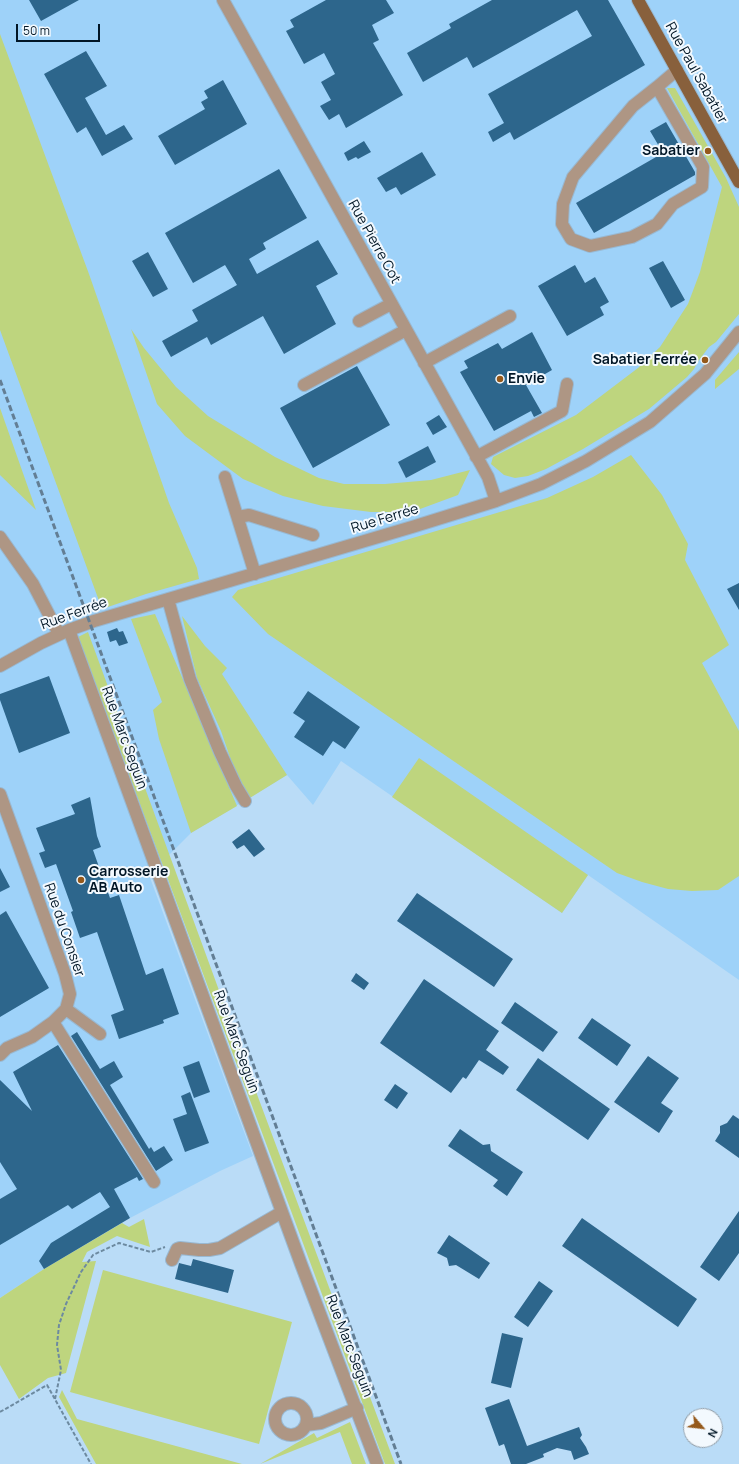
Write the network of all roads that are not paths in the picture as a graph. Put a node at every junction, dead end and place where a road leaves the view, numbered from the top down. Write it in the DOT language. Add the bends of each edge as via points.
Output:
graph roads {
  1 [pos="223,0"];
  2 [pos="638,0"];
  3 [pos="677,70"];
  4 [pos="657,87"];
  5 [pos="739,182"];
  6 [pos="391,304"];
  7 [pos="510,316"];
  8 [pos="359,322"];
  9 [pos="406,330"];
  10 [pos="739,332"];
  11 [pos="424,363"];
  12 [pos="567,384"];
  13 [pos="304,385"];
  14 [pos="476,457"];
  15 [pos="225,477"];
  16 [pos="496,501"];
  17 [pos="238,517"];
  18 [pos="313,535"];
  19 [pos="0,537"];
  20 [pos="255,574"];
  21 [pos="168,599"];
  22 [pos="64,632"];
  23 [pos="0,666"];
  24 [pos="0,794"];
  25 [pos="245,800"];
  26 [pos="4,822"];
  27 [pos="66,1009"];
  28 [pos="53,1022"];
  29 [pos="100,1034"];
  30 [pos="2,1050"];
  31 [pos="154,1182"];
  32 [pos="282,1212"];
  33 [pos="172,1260"];
  34 [pos="357,1408"];
  35 [pos="306,1425"];
  36 [pos="377,1464"];
  1 -- 6 [label="street, Rue Pierre Cot"];
  2 -- 3 [label="main road, Rue Paul Sabatier"];
  3 -- 4 [label="street"];
  3 -- 5 [label="main road, Rue Paul Sabatier"];
  4 -- 4 [label="street" via="703,167 702,187 673,204 656,224 632,237 590,246 571,238 562,224 562,204 573,177 633,106"];
  6 -- 8 [label="street"];
  6 -- 9 [label="street, Rue Pierre Cot"];
  7 -- 11 [label="street"];
  9 -- 11 [label="street, Rue Pierre Cot"];
  9 -- 13 [label="street"];
  10 -- 16 [label="street, Rue Ferrée" via="705,374 650,422 586,461 541,484"];
  11 -- 14 [label="street, Rue Pierre Cot"];
  12 -- 14 [label="street" via="562,411"];
  14 -- 16 [label="street, Rue Pierre Cot" via="488,477"];
  15 -- 17 [label="street"];
  16 -- 20 [label="street, Rue Ferrée"];
  17 -- 18 [label="street" via="248,515"];
  17 -- 20 [label="street"];
  19 -- 22 [label="street, Rue Marc Seguin"];
  20 -- 21 [label="street, Rue Ferrée"];
  21 -- 22 [label="street, Rue Ferrée"];
  21 -- 25 [label="street" via="190,679 220,752"];
  22 -- 23 [label="street, Rue Ferrée"];
  22 -- 32 [label="street, Rue Marc Seguin"];
  24 -- 26 [label="street, Rue du Consier"];
  26 -- 27 [label="street, Rue du Consier" via="65,974 70,994"];
  27 -- 28 [label="street"];
  27 -- 29 [label="street"];
  28 -- 30 [label="street" via="32,1037"];
  28 -- 31 [label="street"];
  32 -- 33 [label="street" via="220,1248 180,1248"];
  32 -- 34 [label="street, Rue Marc Seguin"];
  34 -- 35 [label="street" via="321,1424"];
  34 -- 36 [label="street, Rue Marc Seguin"];
}
